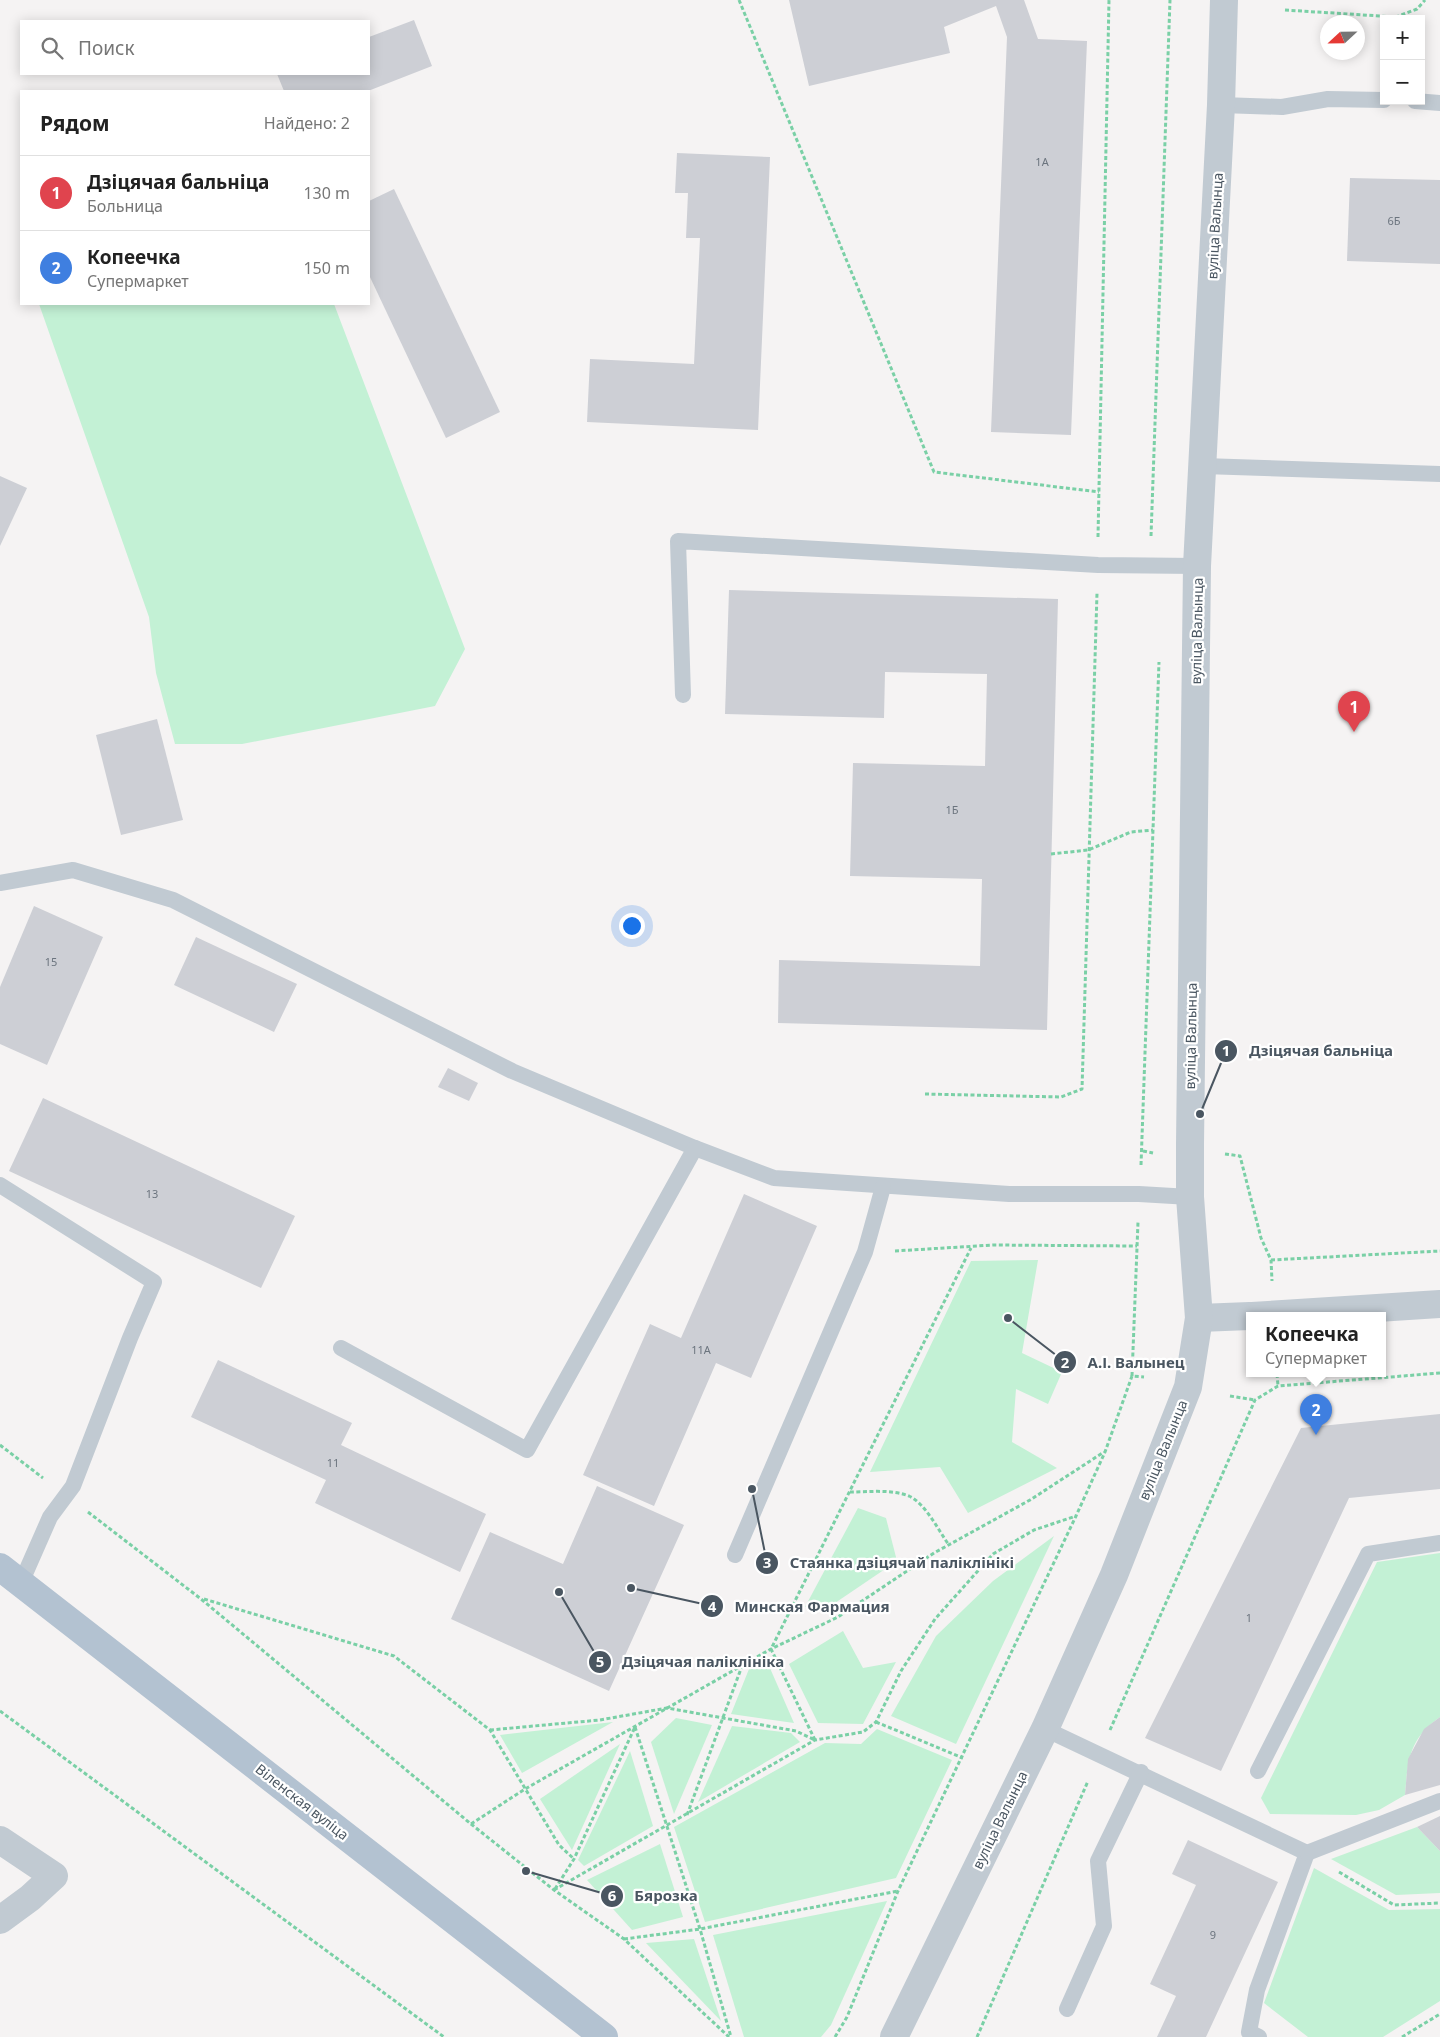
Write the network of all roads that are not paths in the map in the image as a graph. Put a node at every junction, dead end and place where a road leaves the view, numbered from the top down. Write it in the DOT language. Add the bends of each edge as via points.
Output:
graph roads {
  1 [pos="1224,0"];
  2 [pos="1380,100"];
  3 [pos="1425,102"];
  4 [pos="1440,103"];
  5 [pos="1221,105"];
  6 [pos="1203,466"];
  7 [pos="1440,474"];
  8 [pos="1197,566"];
  9 [pos="683,695"];
  10 [pos="0,883"];
  11 [pos="695,1148"];
  12 [pos="0,1185"];
  13 [pos="883,1186"];
  14 [pos="1190,1197"];
  15 [pos="1440,1304"];
  16 [pos="1314,1312"];
  17 [pos="1246,1316"];
  18 [pos="1199,1318"];
  19 [pos="341,1348"];
  20 [pos="1440,1543"];
  21 [pos="735,1555"];
  22 [pos="0,1567"];
  23 [pos="21,1584"];
  24 [pos="1045,1729"];
  25 [pos="1258,1771"];
  26 [pos="1141,1772"];
  27 [pos="1440,1801"];
  28 [pos="0,1840"];
  29 [pos="1307,1853"];
  30 [pos="0,1920"];
  31 [pos="1067,2009"];
  32 [pos="604,2037"];
  33 [pos="894,2037"];
  34 [pos="1259,2037"];
  1 -- 5 [label="street, вуліца Валынца"];
  2 -- 5 [label="lane" via="1328,98 1282,107"];
  3 -- 4 [label="lane"];
  5 -- 6 [label="street, вуліца Валынца"];
  6 -- 7 [label="lane"];
  6 -- 8 [label="street, вуліца Валынца"];
  8 -- 9 [label="lane" via="1098,565 678,541"];
  8 -- 14 [label="street, вуліца Валынца"];
  10 -- 11 [label="lane" via="73,870 172,900 512,1071"];
  11 -- 13 [label="lane" via="774,1178"];
  11 -- 19 [label="lane" via="527,1450"];
  12 -- 23 [label="lane" via="154,1282 73,1486 50,1517"];
  13 -- 14 [label="lane" via="1010,1194"];
  13 -- 21 [label="lane" via="865,1252"];
  14 -- 18 [label="street, вуліца Валынца"];
  15 -- 16 [label="street"];
  17 -- 18 [label="street"];
  18 -- 24 [label="street, вуліца Валынца" via="1188,1387 1114,1574"];
  20 -- 25 [label="lane" via="1368,1554"];
  22 -- 23 [label="main road, Віленская вуліца"];
  23 -- 32 [label="main road, Віленская вуліца"];
  24 -- 26 [label="lane"];
  24 -- 33 [label="street, вуліца Валынца"];
  26 -- 29 [label="lane"];
  26 -- 31 [label="lane" via="1098,1861 1104,1926"];
  27 -- 29 [label="lane"];
  28 -- 30 [label="street" via="54,1876"];
  29 -- 34 [label="lane" via="1257,1990 1249,2032"];
}
